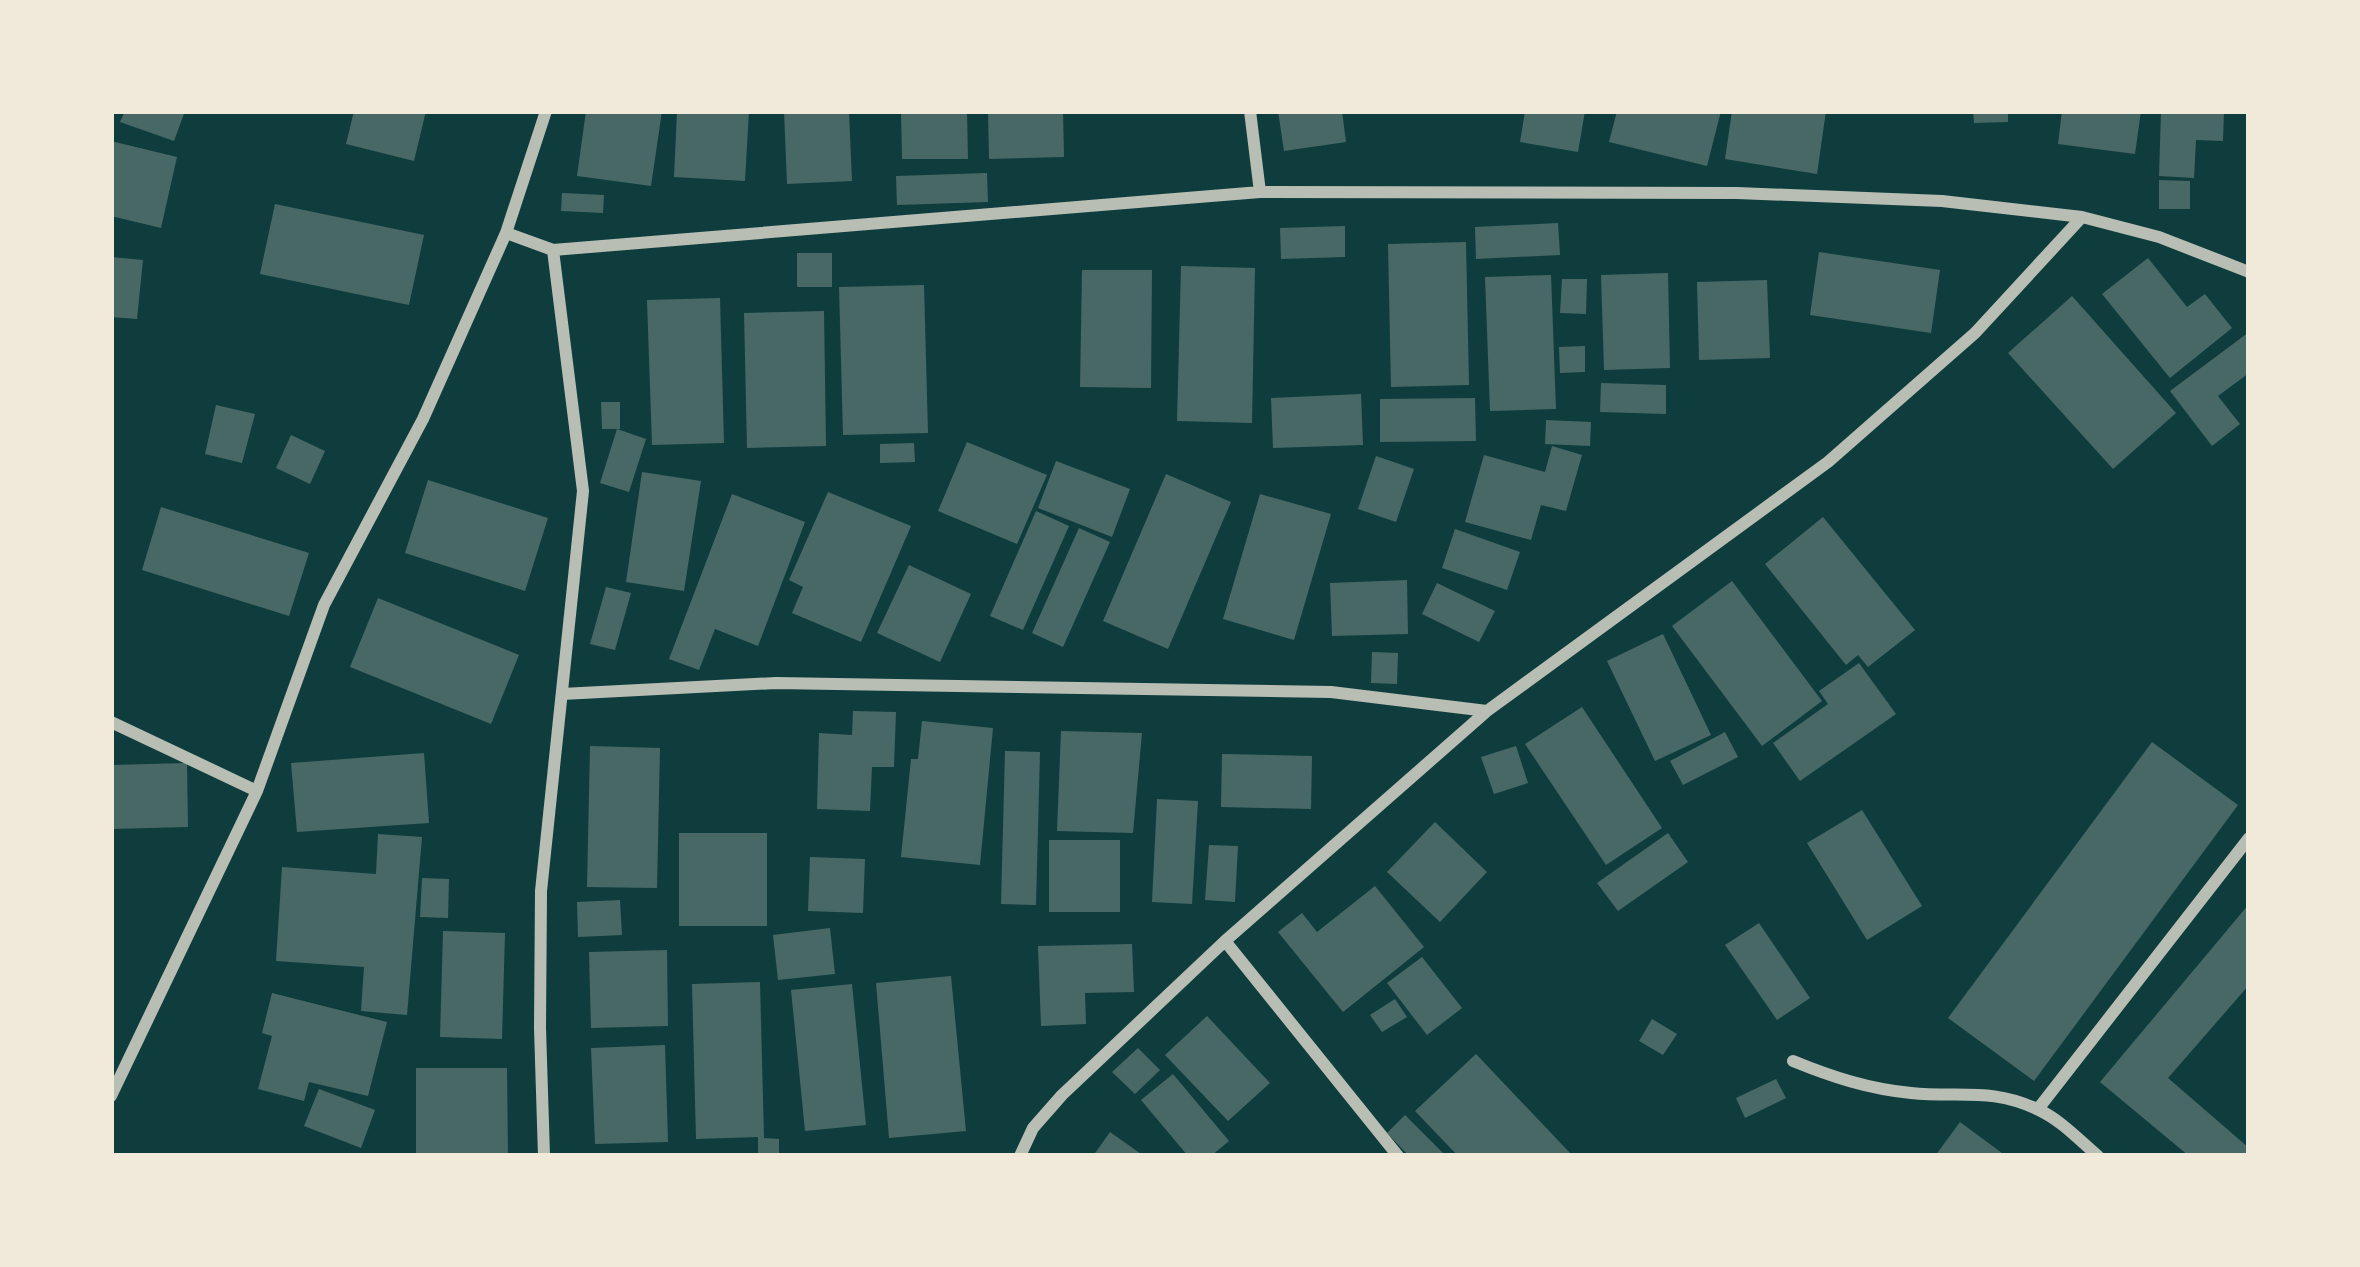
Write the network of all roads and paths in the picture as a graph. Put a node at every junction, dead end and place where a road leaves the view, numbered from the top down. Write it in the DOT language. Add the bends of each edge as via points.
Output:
graph roads {
  1 [pos="546,111"];
  2 [pos="1250,111"];
  3 [pos="1260,193"];
  4 [pos="2082,217"];
  5 [pos="506,233"];
  6 [pos="553,250"];
  7 [pos="2249,272"];
  8 [pos="562,694"];
  9 [pos="1487,711"];
  10 [pos="111,722"];
  11 [pos="257,791"];
  12 [pos="2249,838"];
  13 [pos="1226,940"];
  14 [pos="1793,1061"];
  15 [pos="111,1096"];
  16 [pos="2038,1109"];
  17 [pos="544,1156"];
  18 [pos="1020,1156"];
  19 [pos="1398,1156"];
  20 [pos="2098,1156"];
  1 -- 5 [label="street"];
  2 -- 3 [label="street"];
  3 -- 4 [label="street" via="1737,193 1942,201"];
  3 -- 6 [label="street"];
  4 -- 7 [label="street"];
  4 -- 9 [label="street" via="1976,333 1828,462"];
  5 -- 6 [label="street"];
  5 -- 11 [label="street" via="423,419 324,605"];
  6 -- 8 [label="street" via="583,491"];
  8 -- 9 [label="street" via="776,683 1331,692"];
  8 -- 17 [label="street" via="542,891"];
  9 -- 13 [label="street"];
  10 -- 11 [label="street"];
  11 -- 15 [label="street"];
  12 -- 16 [label="street"];
  13 -- 18 [label="street" via="1062,1095"];
  13 -- 19 [label="street"];
  14 -- 16 [label="street" via="1840,1080 1912,1093 1988,1093"];
  16 -- 20 [label="street"];
}
